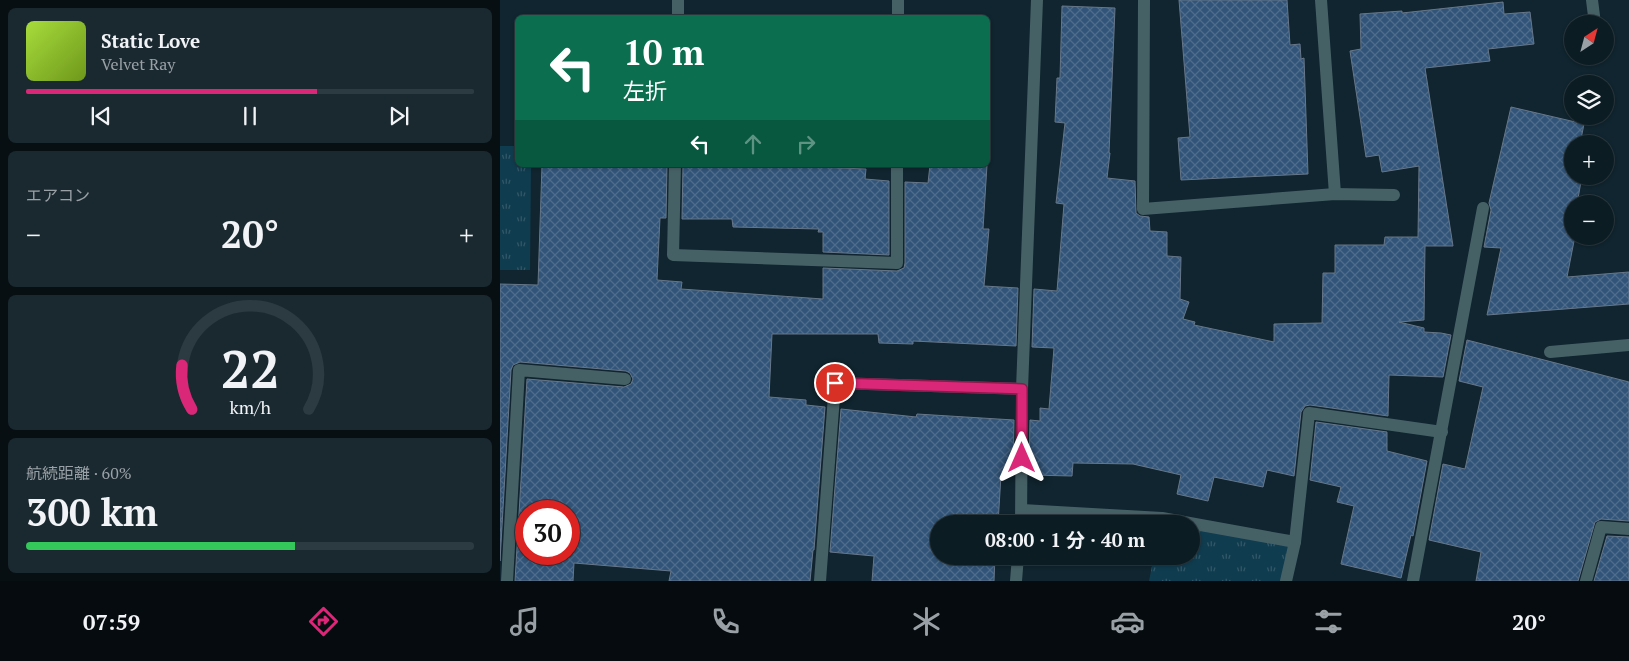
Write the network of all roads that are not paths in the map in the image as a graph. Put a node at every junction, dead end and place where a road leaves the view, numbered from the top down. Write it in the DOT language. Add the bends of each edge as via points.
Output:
graph roads {
  1 [pos="678,0"];
  2 [pos="898,0"];
  3 [pos="1037,0"];
  4 [pos="1144,0"];
  5 [pos="1320,0"];
  6 [pos="1592,0"];
  7 [pos="678,15"];
  8 [pos="898,15"];
  9 [pos="1594,15"];
  10 [pos="675,167"];
  11 [pos="897,167"];
  12 [pos="1335,194"];
  13 [pos="1394,195"];
  14 [pos="1483,208"];
  15 [pos="1629,345"];
  16 [pos="1550,352"];
  17 [pos="625,379"];
  18 [pos="1022,389"];
  19 [pos="1442,432"];
  20 [pos="1022,510"];
  21 [pos="1022,515"];
  22 [pos="1629,529"];
  23 [pos="1295,542"];
  24 [pos="1017,565"];
  25 [pos="508,581"];
  26 [pos="820,581"];
  27 [pos="1016,581"];
  28 [pos="1286,581"];
  29 [pos="1413,581"];
  30 [pos="1586,581"];
  1 -- 7 [label="street"];
  2 -- 8 [label="street"];
  3 -- 18 [label="street"];
  4 -- 12 [label="street" via="1143,209"];
  5 -- 12 [label="street"];
  6 -- 9 [label="street"];
  10 -- 11 [label="street" via="673,255 897,263"];
  12 -- 13 [label="street"];
  14 -- 19 [label="street"];
  15 -- 16 [label="street"];
  17 -- 25 [label="street" via="519,370"];
  18 -- 20 [label="street"];
  18 -- 26 [label="street" via="835,383"];
  19 -- 23 [label="street" via="1309,413"];
  19 -- 29 [label="street"];
  20 -- 21 [label="street"];
  20 -- 23 [label="street" via="1162,518"];
  22 -- 30 [label="street" via="1601,527"];
  23 -- 28 [label="street"];
  24 -- 27 [label="street"];
}
